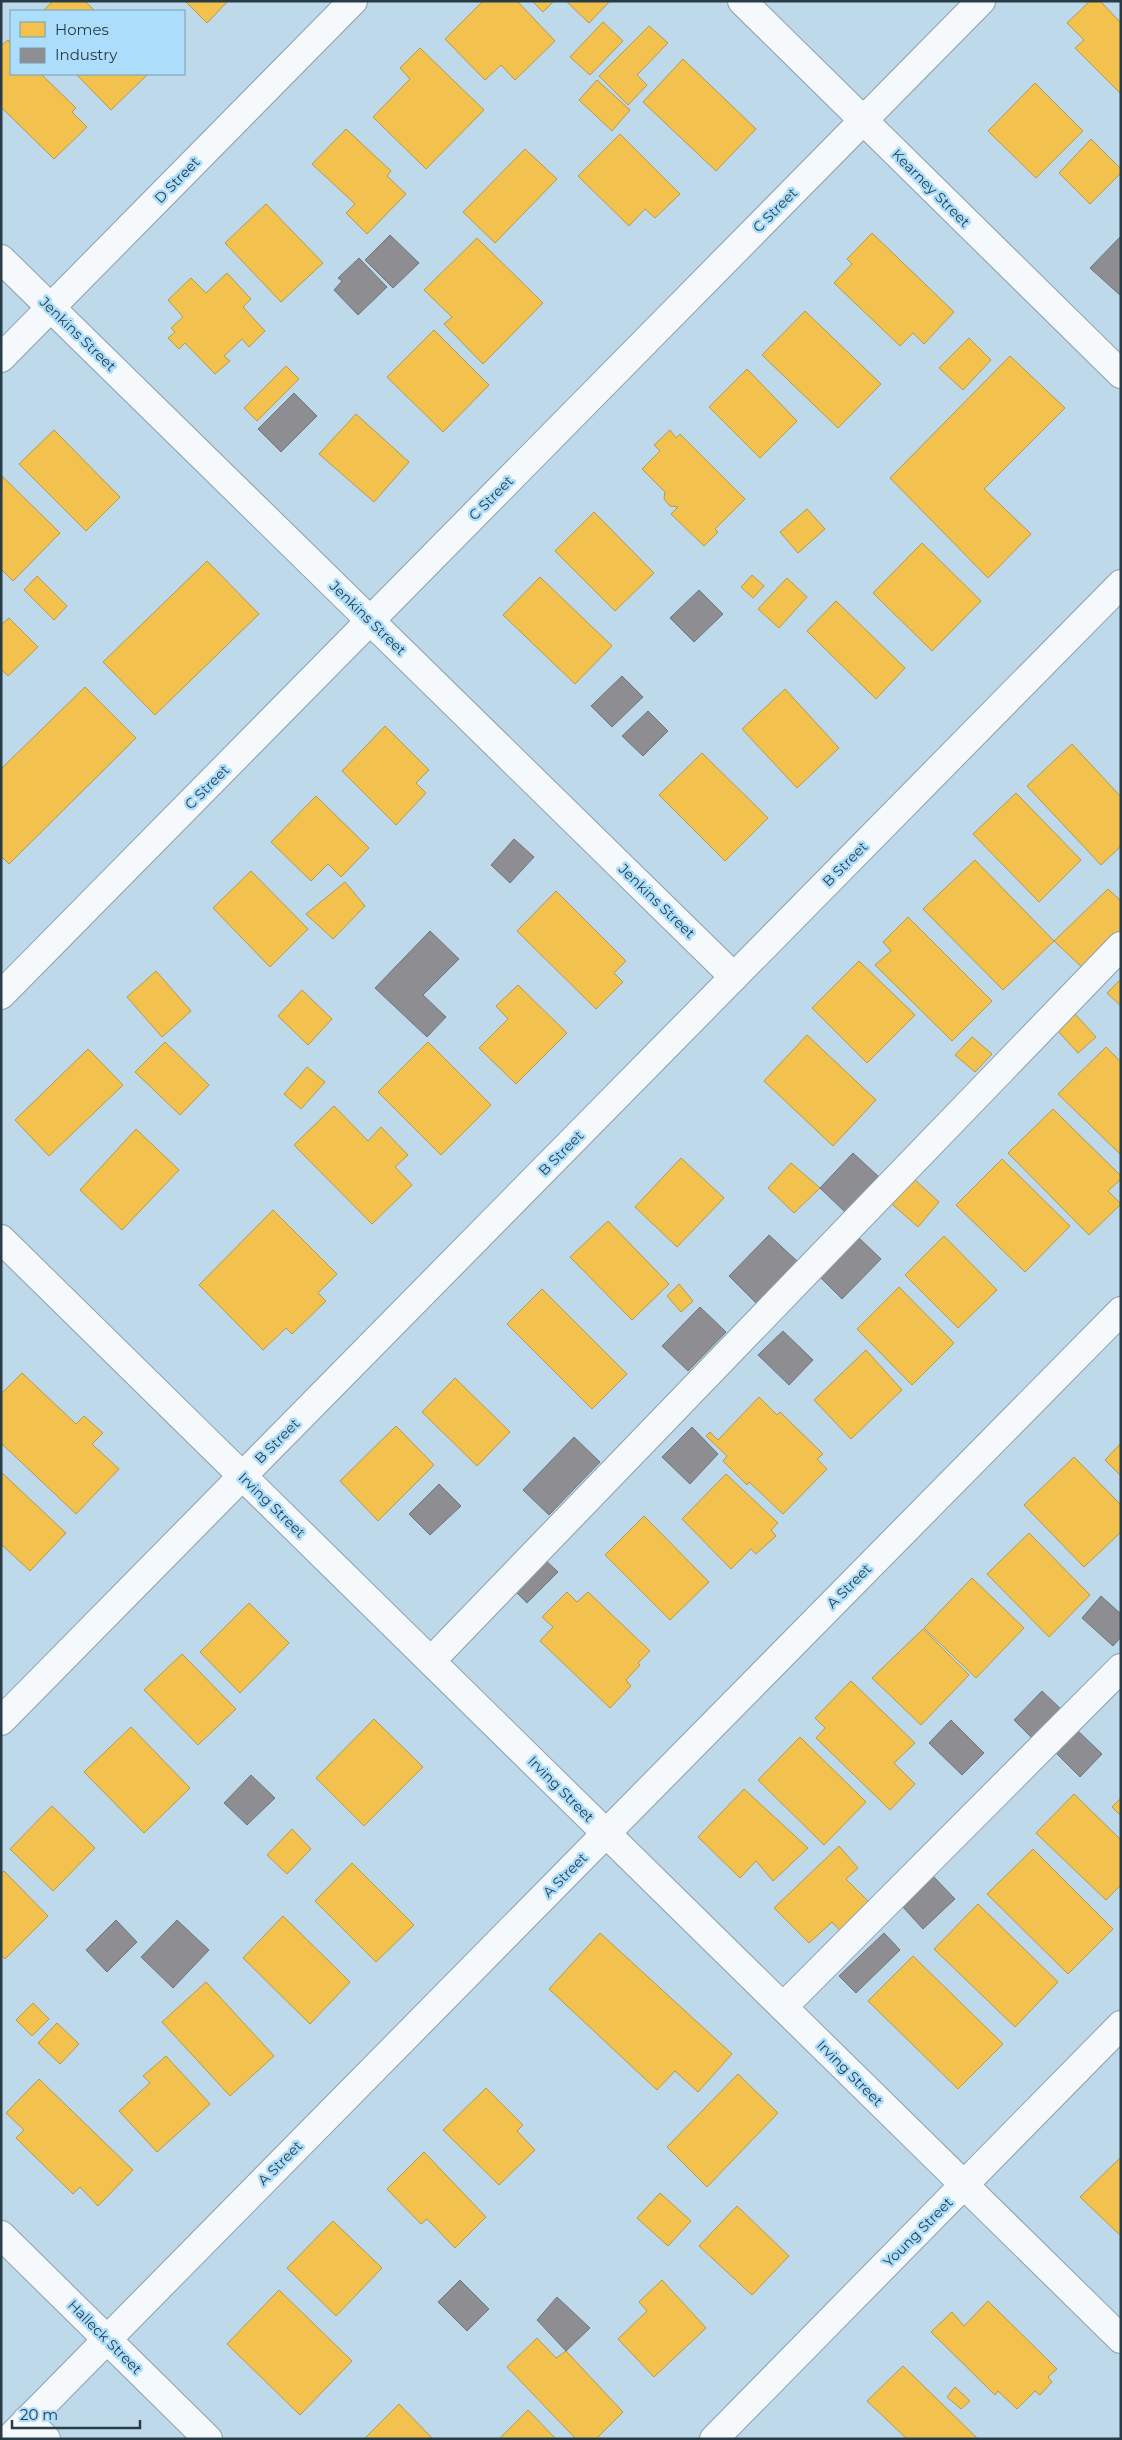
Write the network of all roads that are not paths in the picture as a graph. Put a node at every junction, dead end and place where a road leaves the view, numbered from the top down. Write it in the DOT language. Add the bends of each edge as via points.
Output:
graph roads {
  1 [pos="352,1"];
  2 [pos="742,1"];
  3 [pos="981,1"];
  4 [pos="863,121"];
  5 [pos="1,259"];
  6 [pos="51,308"];
  7 [pos="1,358"];
  8 [pos="1121,374"];
  9 [pos="1121,584"];
  10 [pos="371,620"];
  11 [pos="1121,946"];
  12 [pos="734,977"];
  13 [pos="1,995"];
  14 [pos="1,1239"];
  15 [pos="1121,1311"];
  16 [pos="243,1476"];
  17 [pos="431,1661"];
  18 [pos="1121,1668"];
  19 [pos="1,1721"];
  20 [pos="606,1833"];
  21 [pos="783,2007"];
  22 [pos="1121,2025"];
  23 [pos="964,2185"];
  24 [pos="1,2235"];
  25 [pos="107,2339"];
  26 [pos="1121,2340"];
  27 [pos="18,2429"];
  28 [pos="46,2439"];
  29 [pos="208,2439"];
  30 [pos="714,2439"];
  1 -- 6 [label="street, D Street"];
  2 -- 4 [label="street, Kearney Street"];
  3 -- 4 [label="street, C Street"];
  4 -- 8 [label="street, Kearney Street"];
  4 -- 10 [label="street, C Street"];
  5 -- 6 [label="street, Jenkins Street"];
  6 -- 7 [label="street, D Street"];
  6 -- 10 [label="street, Jenkins Street"];
  9 -- 12 [label="street, B Street"];
  10 -- 12 [label="street, Jenkins Street"];
  10 -- 13 [label="street, C Street"];
  11 -- 17 [label="street"];
  12 -- 16 [label="street, B Street"];
  14 -- 16 [label="street, Irving Street"];
  15 -- 20 [label="street, A Street"];
  16 -- 17 [label="street, Irving Street"];
  16 -- 19 [label="street, B Street"];
  17 -- 20 [label="street, Irving Street"];
  18 -- 21 [label="street"];
  20 -- 21 [label="street, Irving Street"];
  20 -- 25 [label="street, A Street"];
  21 -- 23 [label="street, Irving Street"];
  22 -- 23 [label="street, Young Street"];
  23 -- 26 [label="street, Irving Street"];
  23 -- 30 [label="street, Young Street"];
  24 -- 25 [label="street, Halleck Street"];
  25 -- 27 [label="street, A Street"];
  25 -- 29 [label="street, Halleck Street"];
  27 -- 28 [label="street"];
}
